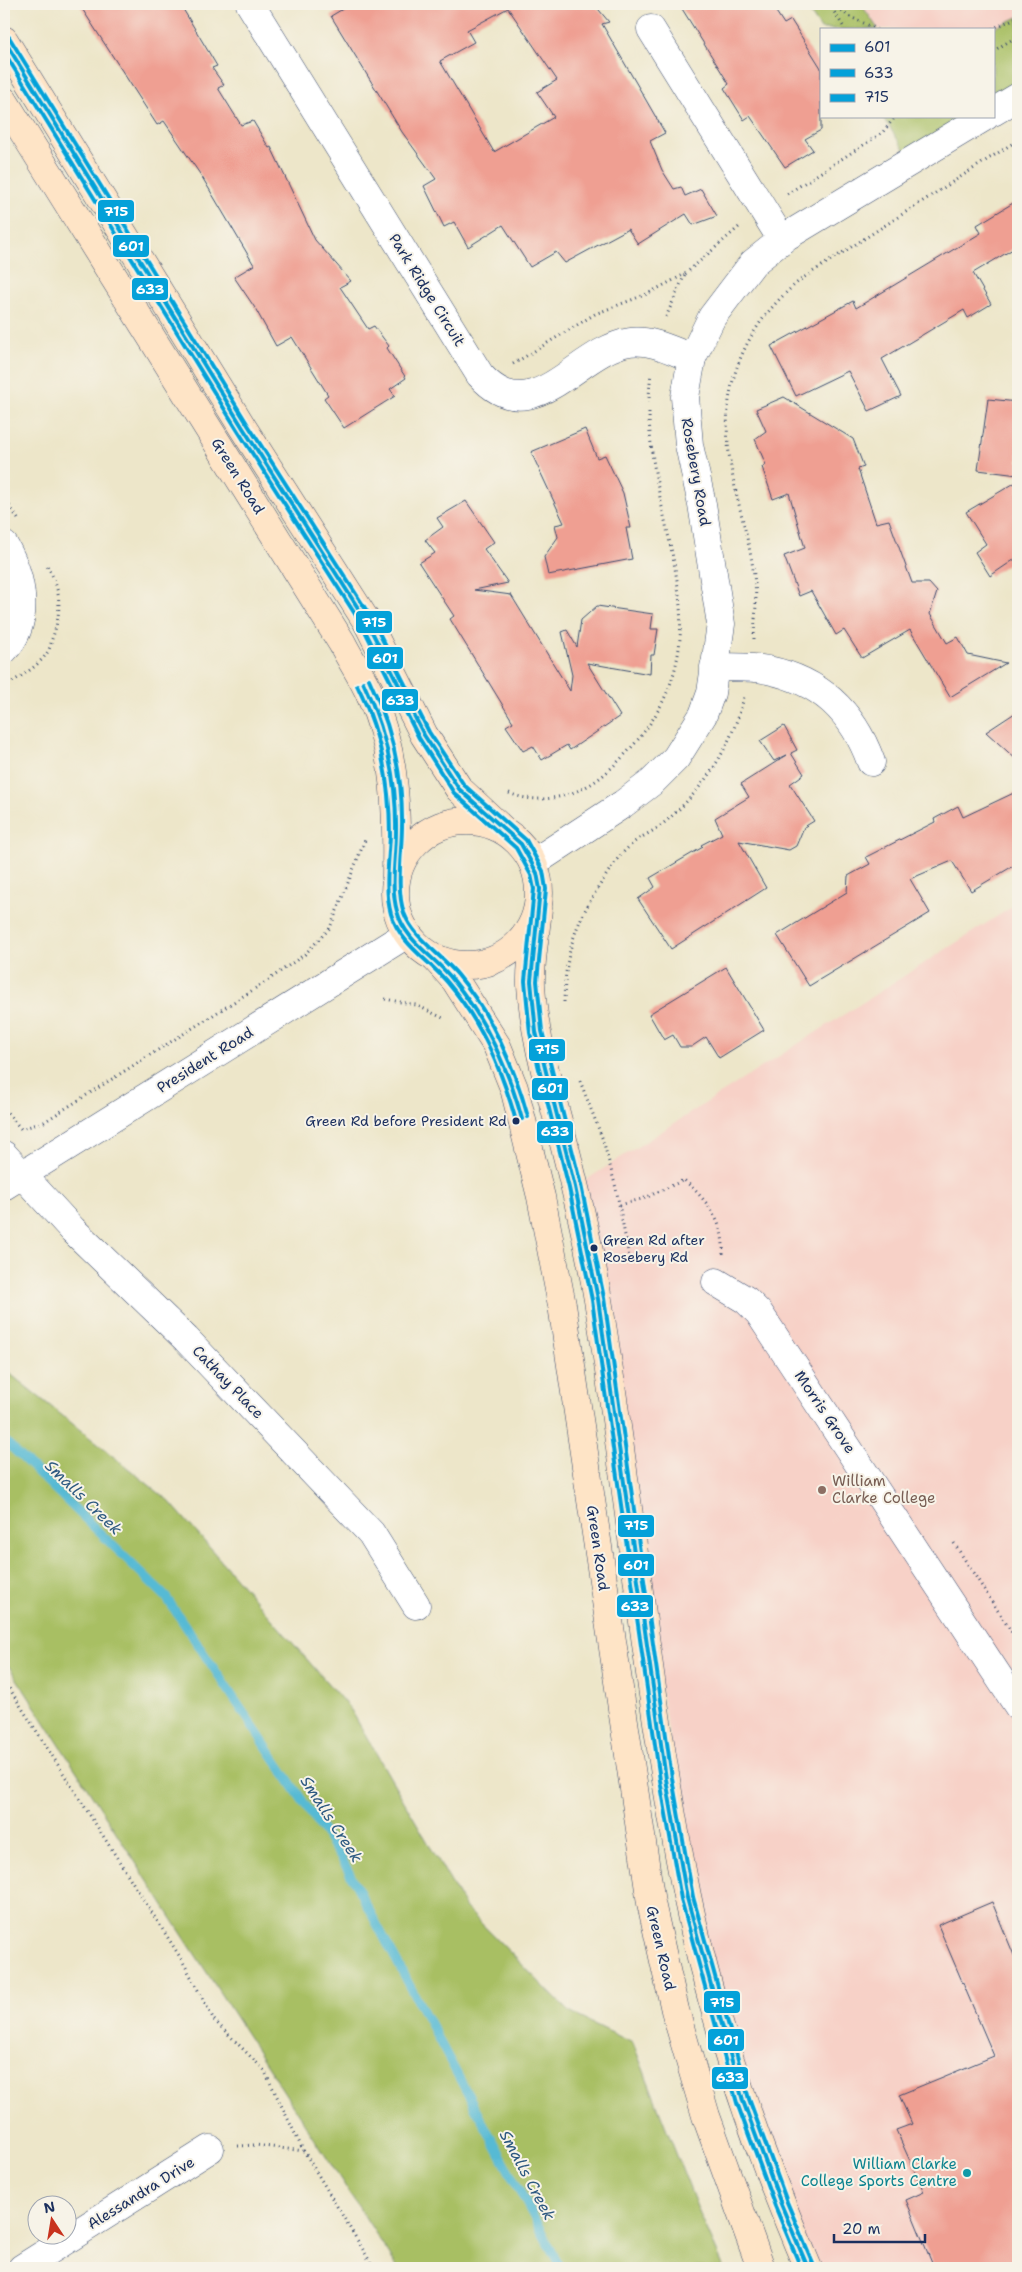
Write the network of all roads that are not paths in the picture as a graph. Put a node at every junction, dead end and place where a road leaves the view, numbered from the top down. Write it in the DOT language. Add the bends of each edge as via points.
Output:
graph roads {
  1 [pos="250,4"];
  2 [pos="651,30"];
  3 [pos="4,40"];
  4 [pos="1018,97"];
  5 [pos="4,101"];
  6 [pos="994,111"];
  7 [pos="983,118"];
  8 [pos="782,240"];
  9 [pos="692,358"];
  10 [pos="4,545"];
  11 [pos="4,650"];
  12 [pos="714,667"];
  13 [pos="871,762"];
  14 [pos="503,830"];
  15 [pos="533,863"];
  16 [pos="396,877"];
  17 [pos="538,908"];
  18 [pos="407,934"];
  19 [pos="435,958"];
  20 [pos="9,1172"];
  21 [pos="716,1282"];
  22 [pos="416,1605"];
  23 [pos="1018,1706"];
  24 [pos="210,2149"];
  25 [pos="22,2268"];
  26 [pos="761,2268"];
  27 [pos="808,2268"];
  1 -- 9 [label="street, Park Ridge Circuit" via="480,375 495,389 518,396 533,396 616,345 631,342 657,345"];
  2 -- 8 [label="street"];
  3 -- 14 [label="main road, Green Road" via="243,428 367,622 433,749 459,789"];
  4 -- 6 [label="street"];
  5 -- 16 [label="main road, Green Road" via="342,643 371,697 389,750 397,812"];
  7 -- 8 [label="street, Rosebery Road"];
  8 -- 9 [label="street, Rosebery Road" via="753,263 733,286 712,317"];
  9 -- 12 [label="street, Rosebery Road" via="685,397 689,445 721,624"];
  10 -- 11 [label="street" via="22,586 17,625 12,641"];
  12 -- 13 [label="street" via="767,670 803,680 826,695 849,717"];
  12 -- 15 [label="street, Rosebery Road" via="711,693 703,715 676,758 624,804"];
  14 -- 15 [label="main road" via="521,844"];
  14 -- 16 [label="main road" via="477,822 441,826 426,833 402,861"];
  15 -- 17 [label="main road" via="540,889"];
  16 -- 18 [label="main road" via="396,910"];
  17 -- 19 [label="main road" via="532,926 518,946 494,961 463,966"];
  17 -- 27 [label="main road" via="531,981 536,1032 575,1187 598,1299 664,1769 687,1898 743,2101"];
  18 -- 19 [label="main road" via="424,952"];
  18 -- 20 [label="street, President Road"];
  19 -- 26 [label="main road, Green Road" via="455,980 497,1046 514,1088 541,1197 562,1305 650,1903 675,2010 706,2116"];
  20 -- 22 [label="street, Cathay Place" via="186,1338 325,1483 371,1533"];
  21 -- 23 [label="street, Morris Grove" via="746,1300 759,1313"];
  24 -- 25 [label="street, Alessandra Drive"];
}
